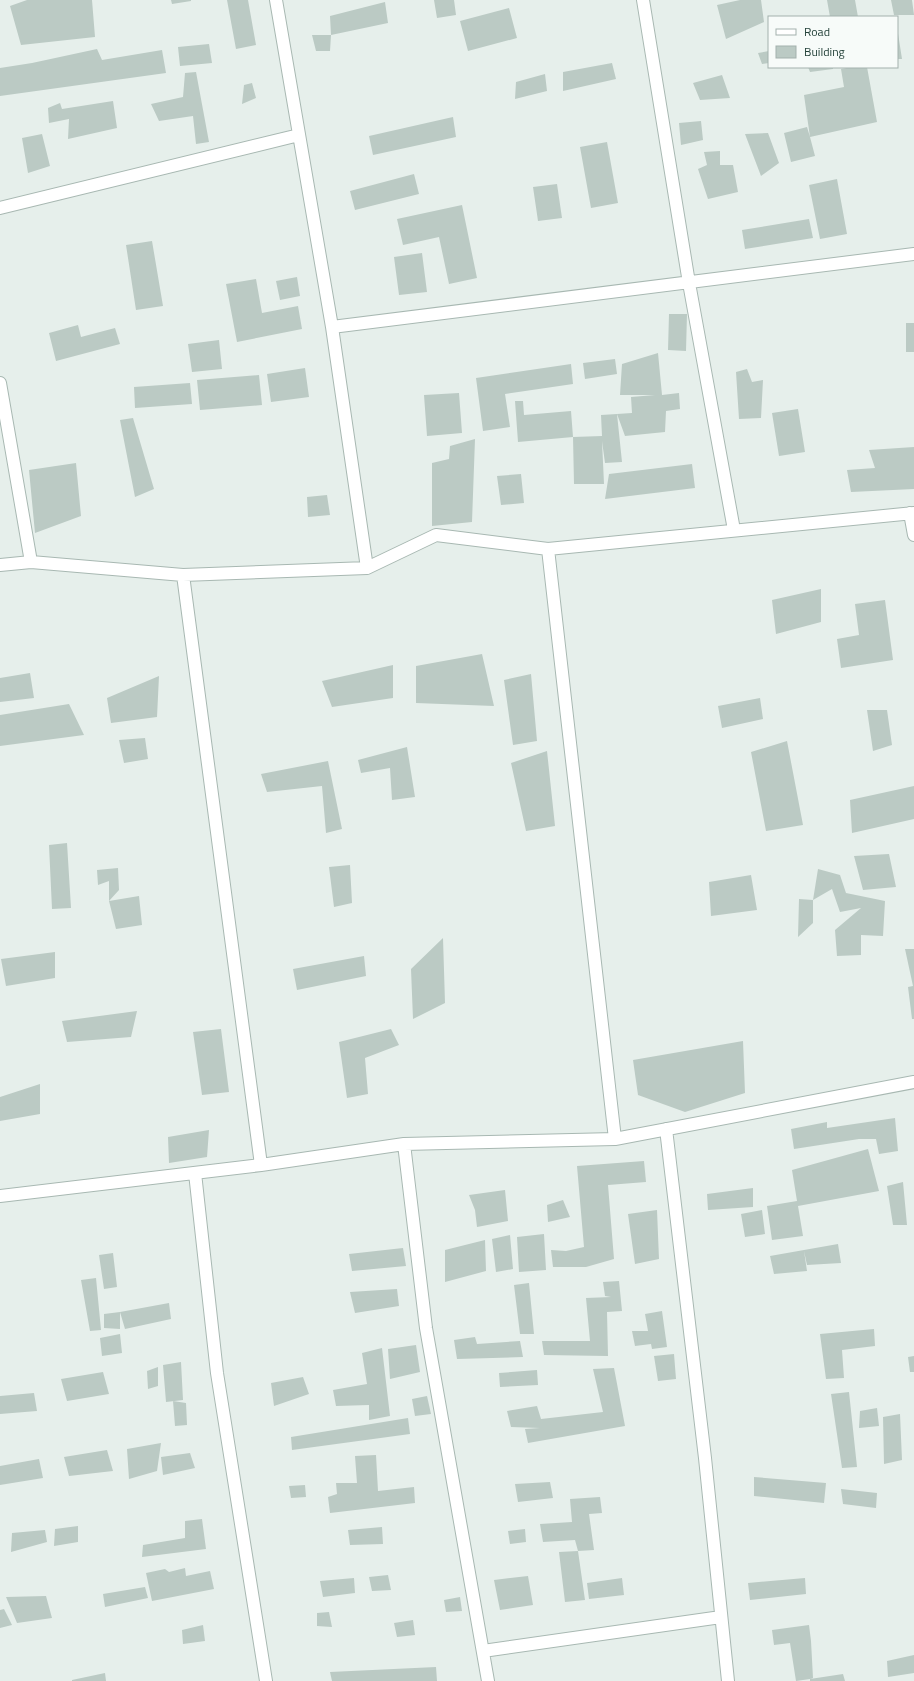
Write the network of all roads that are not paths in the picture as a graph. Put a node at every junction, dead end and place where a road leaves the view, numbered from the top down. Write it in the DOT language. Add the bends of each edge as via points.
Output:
graph roads {
  1 [pos="276,0"];
  2 [pos="643,0"];
  3 [pos="299,135"];
  4 [pos="0,208"];
  5 [pos="914,254"];
  6 [pos="689,283"];
  7 [pos="332,326"];
  8 [pos="0,383"];
  9 [pos="912,513"];
  10 [pos="734,530"];
  11 [pos="914,535"];
  12 [pos="548,549"];
  13 [pos="31,562"];
  14 [pos="0,565"];
  15 [pos="367,568"];
  16 [pos="183,575"];
  17 [pos="914,1082"];
  18 [pos="666,1129"];
  19 [pos="615,1139"];
  20 [pos="404,1144"];
  21 [pos="261,1165"];
  22 [pos="195,1173"];
  23 [pos="0,1196"];
  24 [pos="721,1617"];
  25 [pos="483,1651"];
  26 [pos="266,1681"];
  27 [pos="488,1681"];
  28 [pos="728,1681"];
  1 -- 3 [label="street"];
  2 -- 6 [label="street"];
  3 -- 4 [label="street"];
  3 -- 7 [label="street"];
  5 -- 6 [label="street"];
  6 -- 7 [label="street"];
  6 -- 10 [label="street"];
  7 -- 15 [label="street"];
  8 -- 13 [label="street"];
  9 -- 10 [label="street"];
  9 -- 11 [label="street"];
  10 -- 12 [label="street"];
  12 -- 15 [label="street" via="436,535"];
  12 -- 19 [label="street"];
  13 -- 14 [label="street"];
  13 -- 16 [label="street"];
  15 -- 16 [label="street"];
  16 -- 21 [label="street"];
  17 -- 18 [label="street"];
  18 -- 19 [label="street"];
  18 -- 24 [label="street"];
  19 -- 20 [label="street"];
  20 -- 21 [label="street"];
  20 -- 25 [label="street" via="426,1328"];
  21 -- 22 [label="street"];
  22 -- 23 [label="street"];
  22 -- 26 [label="street" via="217,1373"];
  24 -- 25 [label="street"];
  24 -- 28 [label="street"];
  25 -- 27 [label="street"];
}
